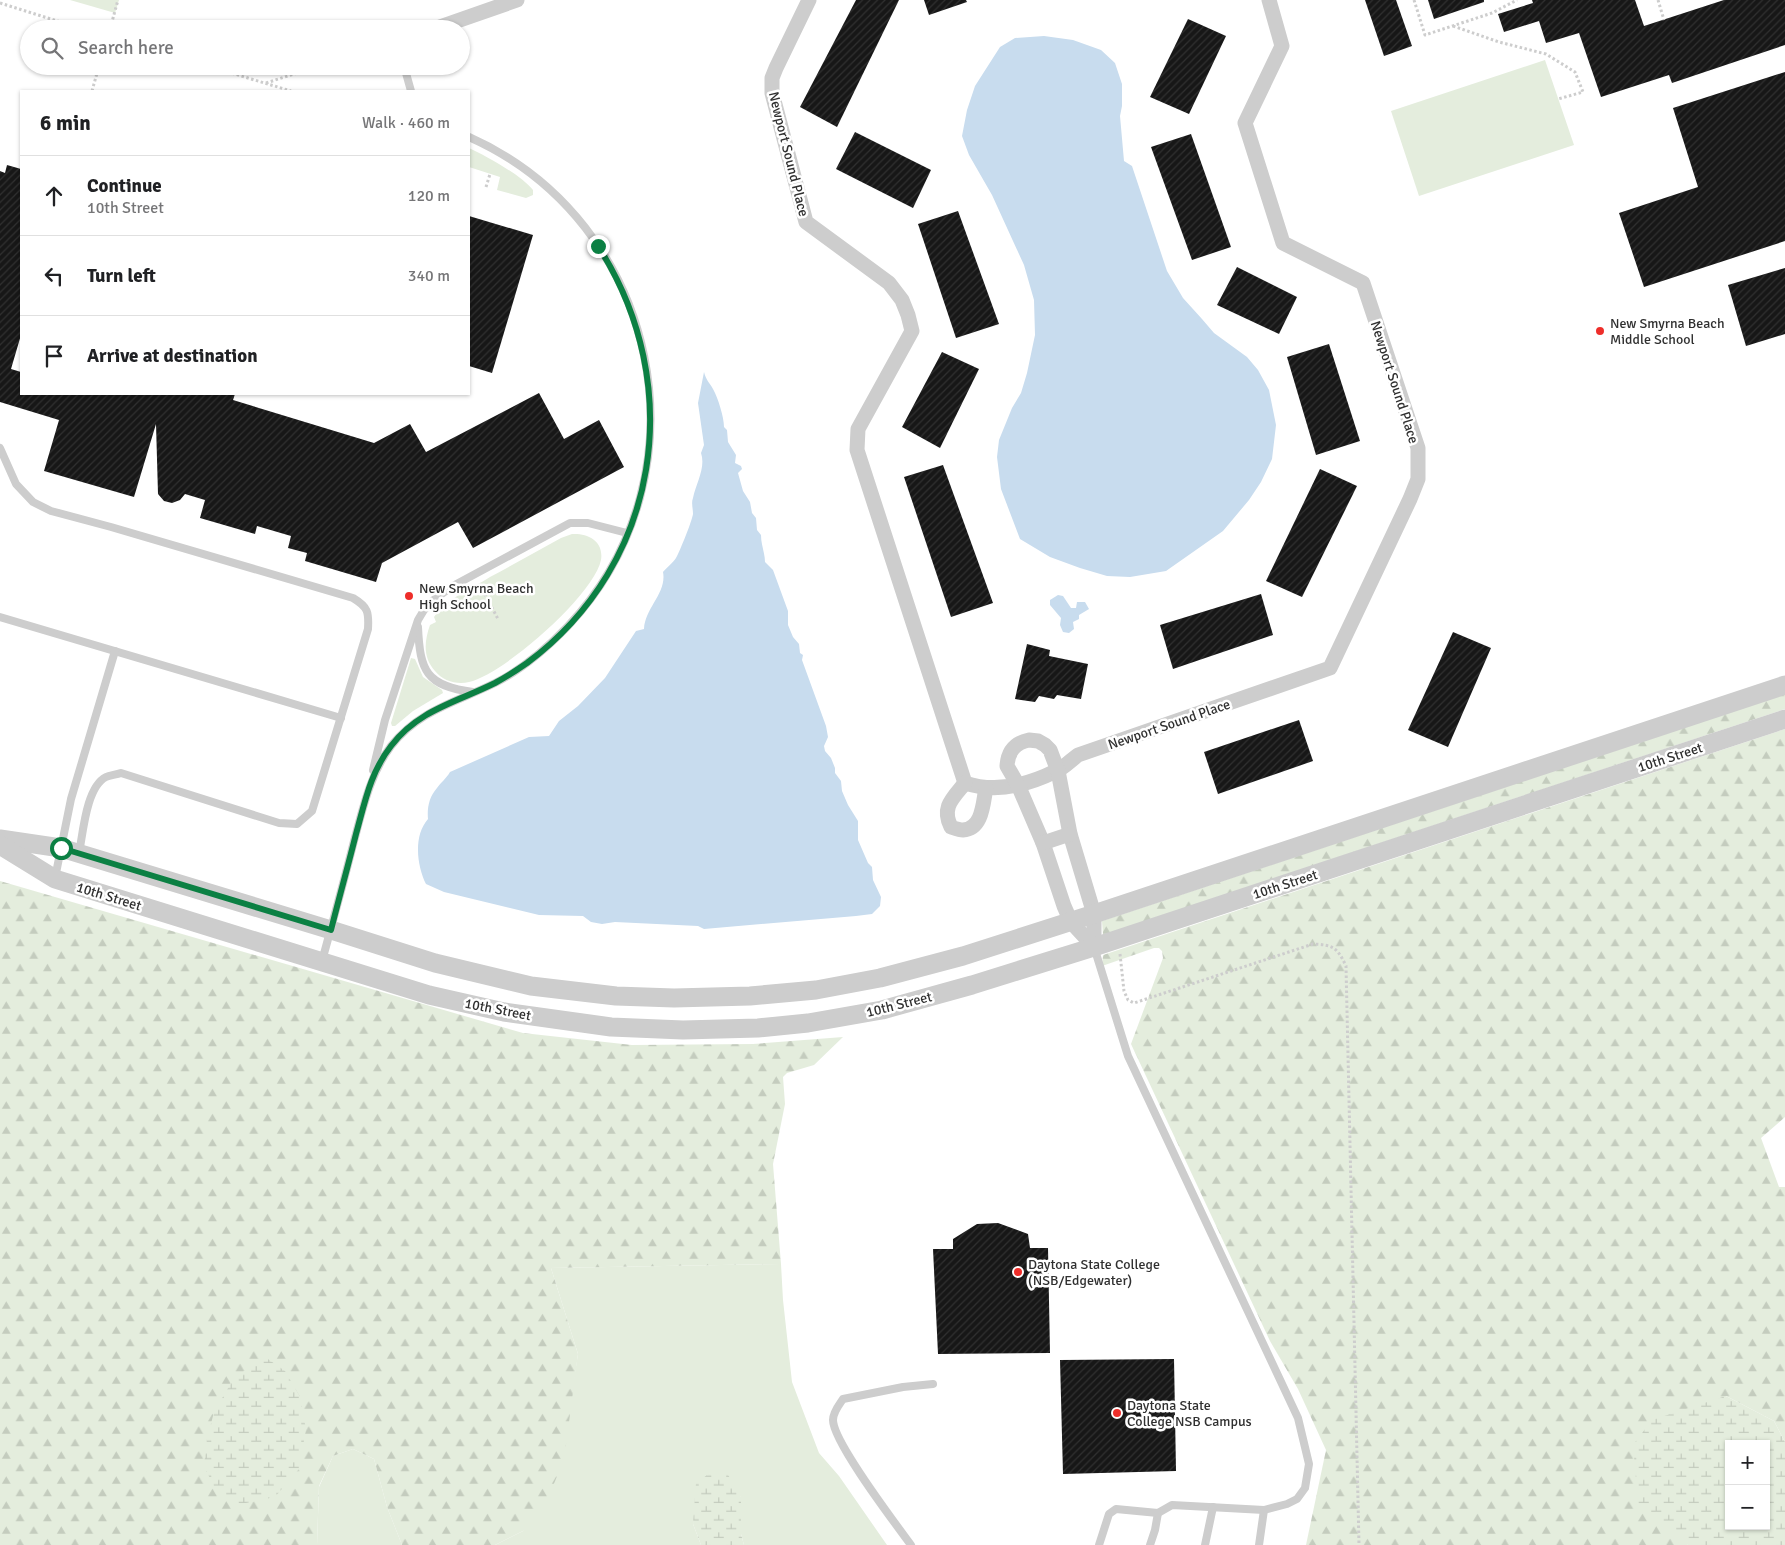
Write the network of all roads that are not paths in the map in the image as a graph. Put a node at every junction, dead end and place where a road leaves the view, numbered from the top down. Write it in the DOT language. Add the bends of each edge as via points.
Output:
graph roads {
  1 [pos="517,0"];
  2 [pos="809,0"];
  3 [pos="1269,0"];
  4 [pos="460,20"];
  5 [pos="407,75"];
  6 [pos="411,90"];
  7 [pos="470,137"];
  8 [pos="0,448"];
  9 [pos="627,533"];
  10 [pos="0,617"];
  11 [pos="418,620"];
  12 [pos="115,651"];
  13 [pos="1785,684"];
  14 [pos="475,692"];
  15 [pos="341,718"];
  16 [pos="1785,719"];
  17 [pos="1058,771"];
  18 [pos="372,778"];
  19 [pos="965,783"];
  20 [pos="1018,785"];
  21 [pos="986,788"];
  22 [pos="1070,834"];
  23 [pos="0,839"];
  24 [pos="1043,843"];
  25 [pos="0,845"];
  26 [pos="70,851"];
  27 [pos="55,879"];
  28 [pos="1094,914"];
  29 [pos="1071,922"];
  30 [pos="331,930"];
  31 [pos="1094,948"];
  32 [pos="322,961"];
  33 [pos="933,1384"];
  34 [pos="1213,1507"];
  35 [pos="1264,1510"];
  36 [pos="1158,1513"];
  37 [pos="912,1545"];
  38 [pos="1099,1545"];
  39 [pos="1150,1545"];
  40 [pos="1205,1545"];
  41 [pos="1259,1545"];
  1 -- 4 [label="street"];
  2 -- 19 [label="street, Newport Sound Place" via="776,68 772,92 806,222 890,283 908,316 912,331 858,430 857,450"];
  3 -- 17 [label="street, Newport Sound Place" via="1282,46 1245,123 1283,243 1363,283 1418,448 1418,479 1330,668 1078,755"];
  5 -- 6 [label="lane"];
  7 -- 9 [label="lane" via="518,164 563,202 580,221 620,283 647,368 651,424 645,475"];
  8 -- 15 [label="lane" via="16,484 33,502 51,511 353,598 365,605 368,629"];
  9 -- 11 [label="lane" via="588,523 562,526 451,587 430,602"];
  9 -- 14 [label="lane" via="595,594 567,626 544,649 513,672"];
  10 -- 12 [label="lane"];
  11 -- 14 [label="lane" via="419,649 428,673 443,686"];
  11 -- 18 [label="lane" via="386,720"];
  12 -- 15 [label="lane"];
  12 -- 26 [label="lane" via="71,799"];
  13 -- 28 [label="street"];
  14 -- 18 [label="lane" via="433,710 410,726 391,746"];
  15 -- 26 [label="lane" via="312,811 296,824 279,823 121,773 104,778 92,792"];
  16 -- 31 [label="street, 10th Street"];
  17 -- 20 [label="street, Newport Sound Place"];
  17 -- 20 [label="street" via="1045,744 1024,741 1013,748 1007,760"];
  17 -- 22 [label="street"];
  18 -- 30 [label="lane"];
  19 -- 21 [label="street, Newport Sound Place"];
  19 -- 21 [label="street" via="949,803 946,817 951,827 962,830 974,826 980,817"];
  20 -- 21 [label="street, Newport Sound Place"];
  20 -- 24 [label="street"];
  22 -- 24 [label="street"];
  22 -- 28 [label="street"];
  23 -- 26 [label="street"];
  24 -- 29 [label="street"];
  25 -- 27 [label="street, 10th Street"];
  26 -- 27 [label="lane"];
  26 -- 30 [label="street"];
  27 -- 32 [label="street, 10th Street"];
  28 -- 29 [label="street"];
  28 -- 31 [label="street"];
  29 -- 30 [label="street" via="963,956 871,980 816,990 674,998 616,996 532,986 435,964"];
  29 -- 31 [label="street"];
  30 -- 32 [label="lane"];
  31 -- 32 [label="street, 10th Street" via="882,1010 758,1028 683,1030 611,1027 504,1012 429,995"];
  31 -- 35 [label="lane" via="1128,1056 1298,1418 1309,1464 1305,1488 1292,1502"];
  33 -- 37 [label="lane" via="843,1399 833,1420 842,1445"];
  34 -- 35 [label="lane"];
  34 -- 36 [label="lane" via="1172,1505"];
  34 -- 40 [label="lane"];
  35 -- 41 [label="lane"];
  36 -- 38 [label="lane" via="1116,1509 1109,1514"];
  36 -- 39 [label="lane"];
}
